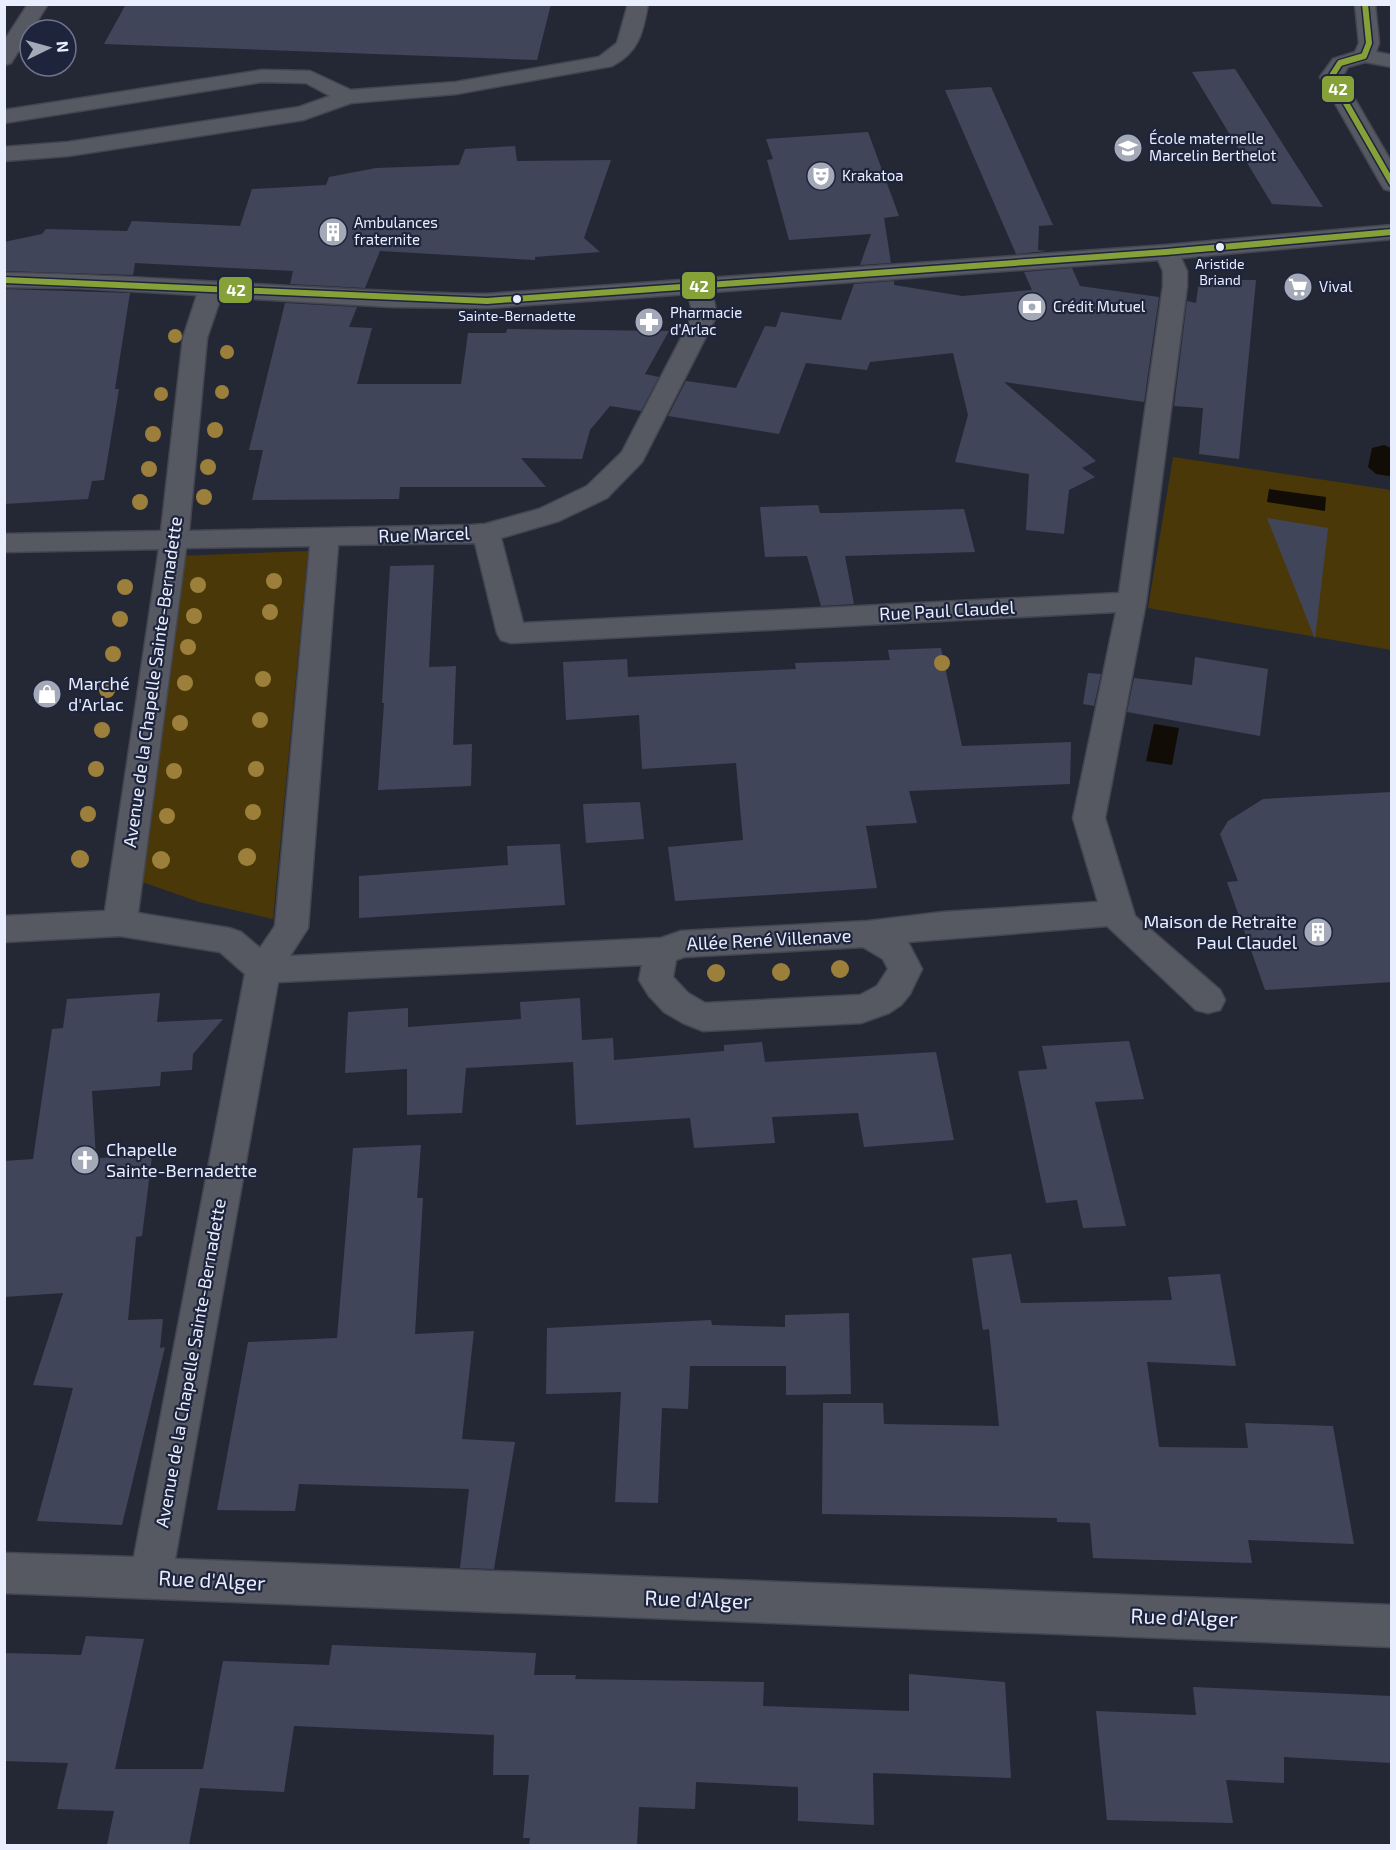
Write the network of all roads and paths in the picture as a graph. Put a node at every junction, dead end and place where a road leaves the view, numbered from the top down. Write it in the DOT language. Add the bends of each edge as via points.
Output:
graph roads {
  1 [pos="38,4"];
  2 [pos="638,4"];
  3 [pos="1365,4"];
  4 [pos="1364,56"];
  5 [pos="4,59"];
  6 [pos="1392,61"];
  7 [pos="348,97"];
  8 [pos="4,117"];
  9 [pos="4,154"];
  10 [pos="1392,184"];
  11 [pos="1392,232"];
  12 [pos="1166,252"];
  13 [pos="4,280"];
  14 [pos="699,286"];
  15 [pos="211,290"];
  16 [pos="486,533"];
  17 [pos="174,538"];
  18 [pos="325,538"];
  19 [pos="4,543"];
  20 [pos="1132,602"];
  21 [pos="1118,913"];
  22 [pos="120,923"];
  23 [pos="4,930"];
  24 [pos="868,934"];
  25 [pos="664,951"];
  26 [pos="263,970"];
  27 [pos="1208,1000"];
  28 [pos="4,1573"];
  29 [pos="151,1578"];
  30 [pos="1392,1626"];
  1 -- 5 [label="street"];
  2 -- 7 [label="street" via="632,38 625,50 605,62 456,88"];
  3 -- 4 [label="street" via="1369,43"];
  4 -- 6 [label="street"];
  4 -- 10 [label="street" via="1340,63 1331,77"];
  7 -- 8 [label="street" via="310,77 262,76"];
  7 -- 9 [label="street" via="303,113"];
  11 -- 12 [label="street"];
  12 -- 14 [label="street"];
  12 -- 20 [label="street" via="1175,271 1175,286"];
  13 -- 15 [label="street"];
  14 -- 15 [label="street" via="487,301"];
  14 -- 16 [label="street, Rue Marcel" via="705,315 633,456 597,492 549,515"];
  15 -- 17 [label="street, Avenue de la Chapelle Sainte-Bernadette" via="195,338"];
  16 -- 18 [label="street, Rue Marcel"];
  16 -- 20 [label="street, Rue Paul Claudel" via="511,633"];
  17 -- 18 [label="street, Rue Marcel"];
  17 -- 19 [label="street, Rue Marcel"];
  17 -- 22 [label="street, Avenue de la Chapelle Sainte-Bernadette"];
  18 -- 26 [label="street, Avenue de la Chapelle Sainte-Bernadette" via="291,928"];
  20 -- 21 [label="street" via="1089,818"];
  21 -- 24 [label="street"];
  21 -- 27 [label="street" via="1121,922"];
  22 -- 23 [label="street"];
  22 -- 26 [label="street" via="229,941"];
  24 -- 25 [label="street, Allée René Villenave" via="681,944"];
  24 -- 25 [label="street, Allée René Villenave" via="896,950 905,969 899,986 884,1002 861,1009 703,1017 683,1010 656,980"];
  25 -- 26 [label="street, Allée René Villenave"];
  26 -- 29 [label="street, Avenue de la Chapelle Sainte-Bernadette"];
  28 -- 29 [label="street, Rue d'Alger"];
  29 -- 30 [label="street, Rue d'Alger"];
}
